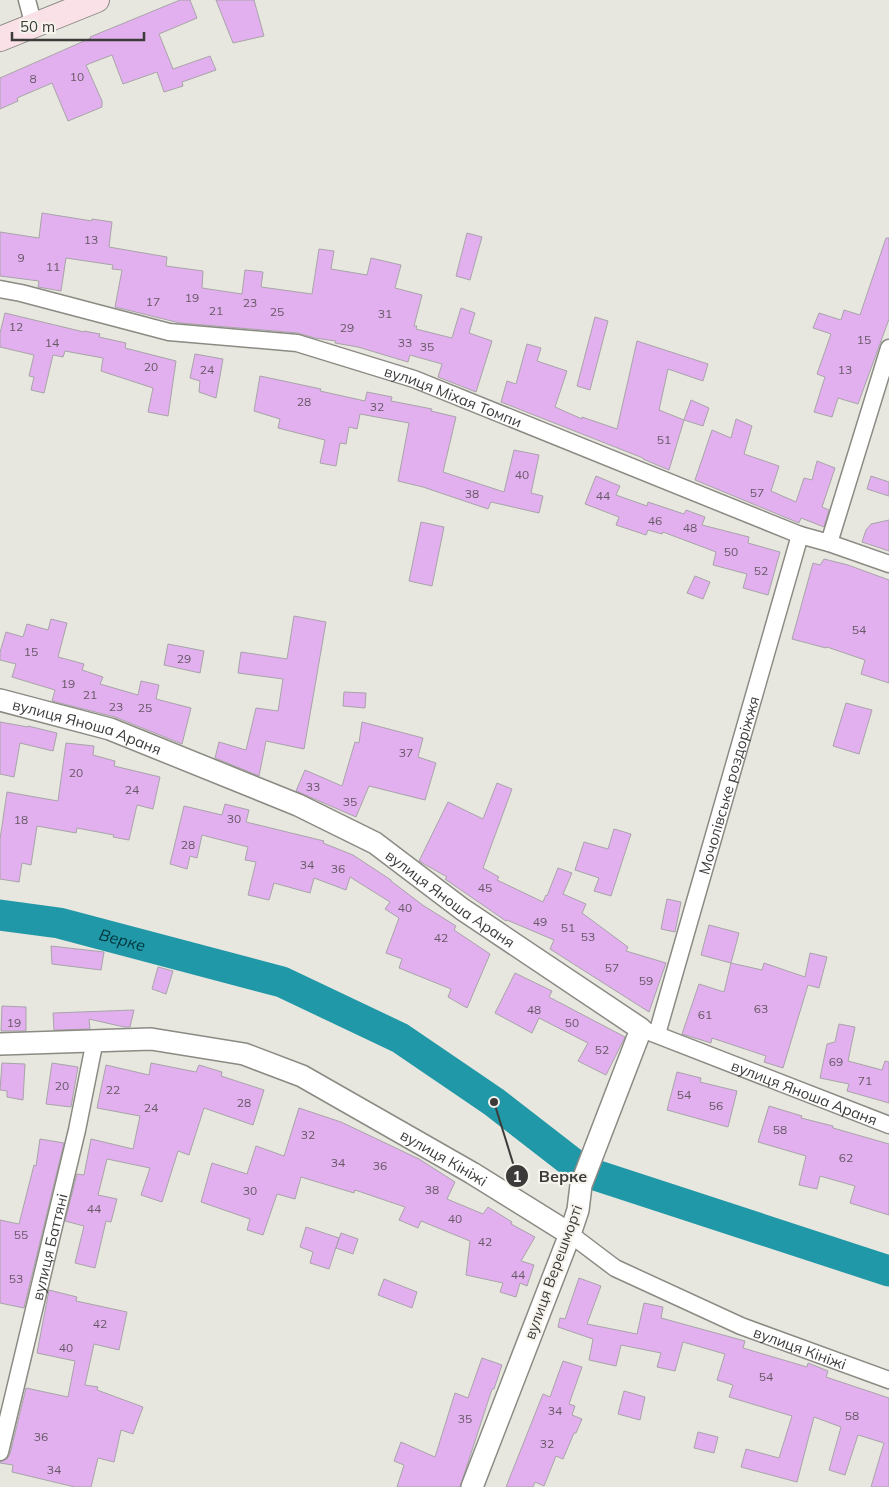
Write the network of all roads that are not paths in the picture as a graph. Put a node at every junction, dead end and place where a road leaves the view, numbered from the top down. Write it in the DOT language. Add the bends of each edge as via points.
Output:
graph roads {
  1 [pos="27,0"];
  2 [pos="97,0"];
  3 [pos="34,26"];
  4 [pos="0,39"];
  5 [pos="0,289"];
  6 [pos="889,348"];
  7 [pos="800,536"];
  8 [pos="830,543"];
  9 [pos="889,564"];
  10 [pos="0,700"];
  11 [pos="649,1032"];
  12 [pos="95,1040"];
  13 [pos="0,1044"];
  14 [pos="889,1125"];
  15 [pos="570,1234"];
  16 [pos="889,1380"];
  17 [pos="0,1452"];
  18 [pos="472,1487"];
  1 -- 3 [label="street"];
  2 -- 3 [label="main road"];
  3 -- 4 [label="main road"];
  5 -- 7 [label="street, вулиця Міхая Томпи" via="169,332 297,343 414,379"];
  6 -- 8 [label="street"];
  7 -- 8 [label="street, вулиця Міхая Томпи"];
  7 -- 11 [label="street, Мочолівське роздоріжжя"];
  8 -- 9 [label="street, вулиця Міхая Томпи"];
  10 -- 11 [label="street, вулиця Яноша Араня" via="110,729 298,805 375,843 462,909"];
  11 -- 14 [label="street, вулиця Яноша Араня"];
  11 -- 15 [label="street, вулиця Верешморті" via="581,1185 578,1210"];
  12 -- 13 [label="street, вулиця Кініжі"];
  12 -- 15 [label="street, вулиця Кініжі" via="151,1039 244,1054 302,1076 472,1173"];
  12 -- 17 [label="street, вулиця Баттяні" via="78,1130"];
  15 -- 16 [label="street, вулиця Кініжі" via="615,1268 741,1326"];
  15 -- 18 [label="street, вулиця Верешморті"];
}
